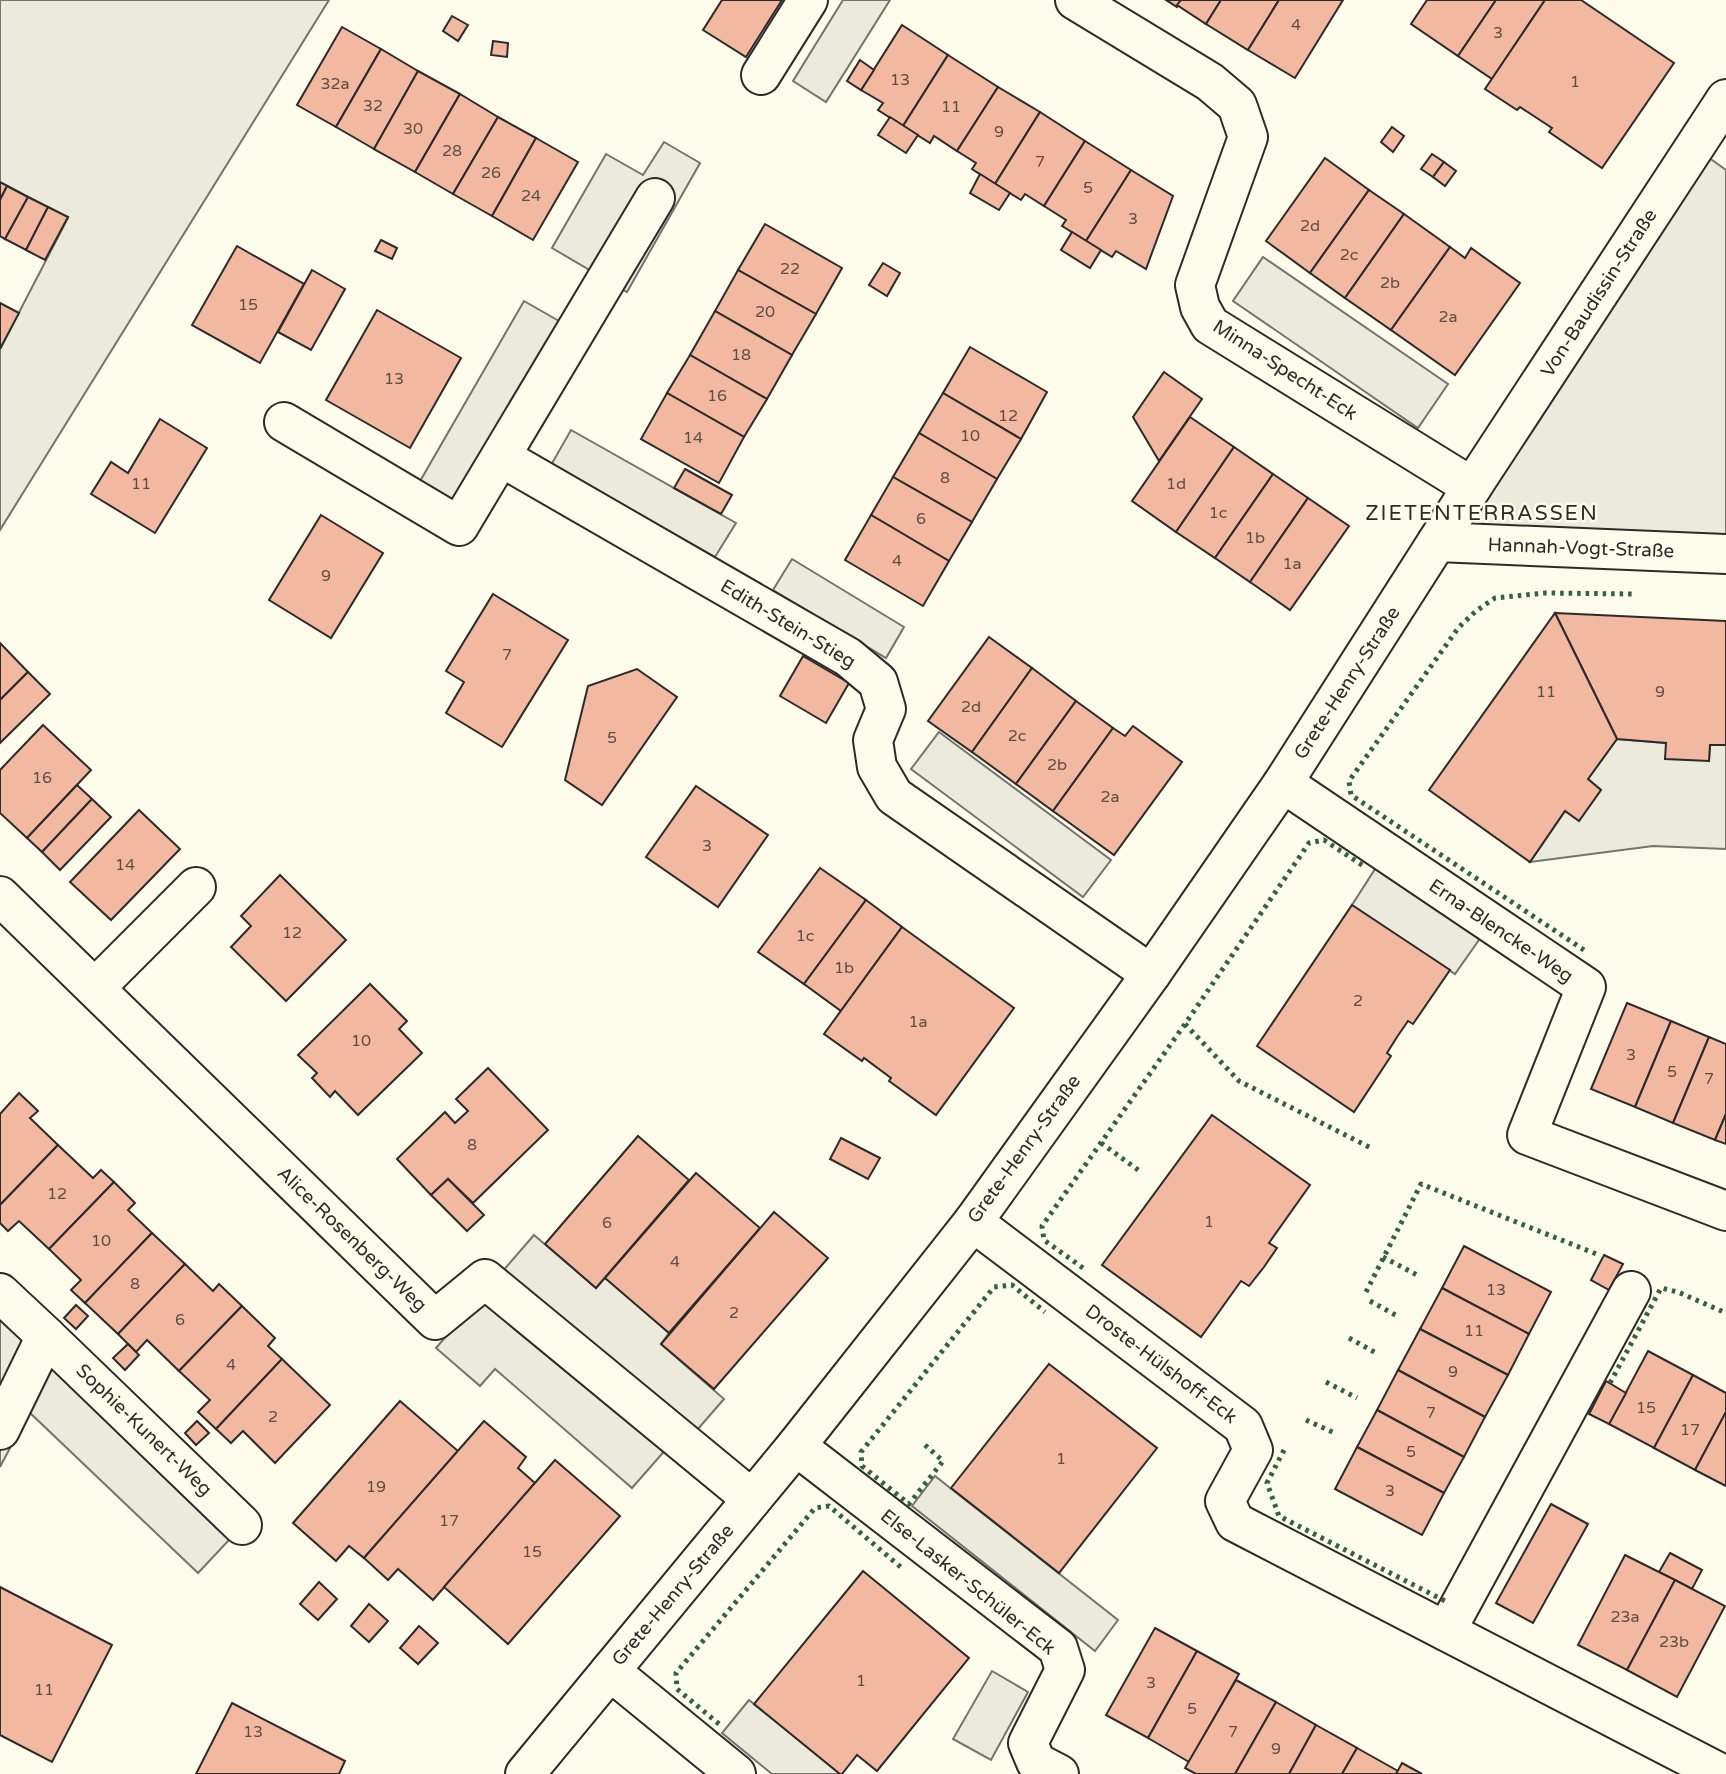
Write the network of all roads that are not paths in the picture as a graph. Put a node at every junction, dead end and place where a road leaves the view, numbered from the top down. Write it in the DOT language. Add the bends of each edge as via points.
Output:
graph roads {
  1 [pos="808,0"];
  2 [pos="1075,0"];
  3 [pos="761,75"];
  4 [pos="1726,99"];
  5 [pos="655,198"];
  6 [pos="284,422"];
  7 [pos="501,457"];
  8 [pos="1472,487"];
  9 [pos="1437,542"];
  10 [pos="1726,554"];
  11 [pos="1283,783"];
  12 [pos="196,887"];
  13 [pos="0,896"];
  14 [pos="1151,974"];
  15 [pos="95,988"];
  16 [pos="1726,1211"];
  17 [pos="972,1222"];
  18 [pos="1631,1291"];
  19 [pos="0,1293"];
  20 [pos="46,1336"];
  21 [pos="2,1419"];
  22 [pos="796,1446"];
  23 [pos="752,1499"];
  24 [pos="243,1525"];
  25 [pos="1446,1631"];
  26 [pos="610,1671"];
  27 [pos="525,1774"];
  28 [pos="736,1774"];
  29 [pos="1059,1774"];
  30 [pos="1721,1774"];
  1 -- 3 [label="street"];
  2 -- 8 [label="street, Minna-Specht-Eck" via="1210,82 1237,105 1248,137 1195,285 1210,325"];
  4 -- 8 [label="street, Von-Baudissin-Straße"];
  5 -- 7 [label="street"];
  6 -- 7 [label="street" via="459,526"];
  7 -- 14 [label="street, Edith-Stein-Stieg" via="848,657 878,682 886,709 873,740 877,767 894,796"];
  8 -- 9 [label="street, Grete-Henry-Straße"];
  9 -- 10 [label="street, Hannah-Vogt-Straße"];
  9 -- 11 [label="street, Grete-Henry-Straße"];
  11 -- 14 [label="street, Grete-Henry-Straße"];
  11 -- 16 [label="street, Erna-Blencke-Weg" via="1586,987 1527,1135"];
  12 -- 15 [label="street"];
  13 -- 15 [label="street, Alice-Rosenberg-Weg"];
  14 -- 17 [label="street, Grete-Henry-Straße"];
  15 -- 23 [label="street, Alice-Rosenberg-Weg" via="435,1320 485,1279"];
  17 -- 22 [label="street, Grete-Henry-Straße"];
  17 -- 25 [label="street, Droste-Hülshoff-Eck" via="1243,1426 1252,1450 1225,1501 1235,1522"];
  18 -- 25 [label="street"];
  19 -- 20 [label="street, Sophie-Kunert-Weg"];
  20 -- 21 [label="street"];
  20 -- 24 [label="street, Sophie-Kunert-Weg"];
  22 -- 23 [label="street, Grete-Henry-Straße"];
  22 -- 29 [label="street, Else-Lasker-Schüler-Eck" via="1058,1648 1065,1670 1028,1743 1036,1762"];
  23 -- 26 [label="street, Grete-Henry-Straße"];
  25 -- 30 [label="street, Droste-Hülshoff-Eck"];
  26 -- 27 [label="street, Grete-Henry-Straße"];
  26 -- 28 [label="street"];
}
